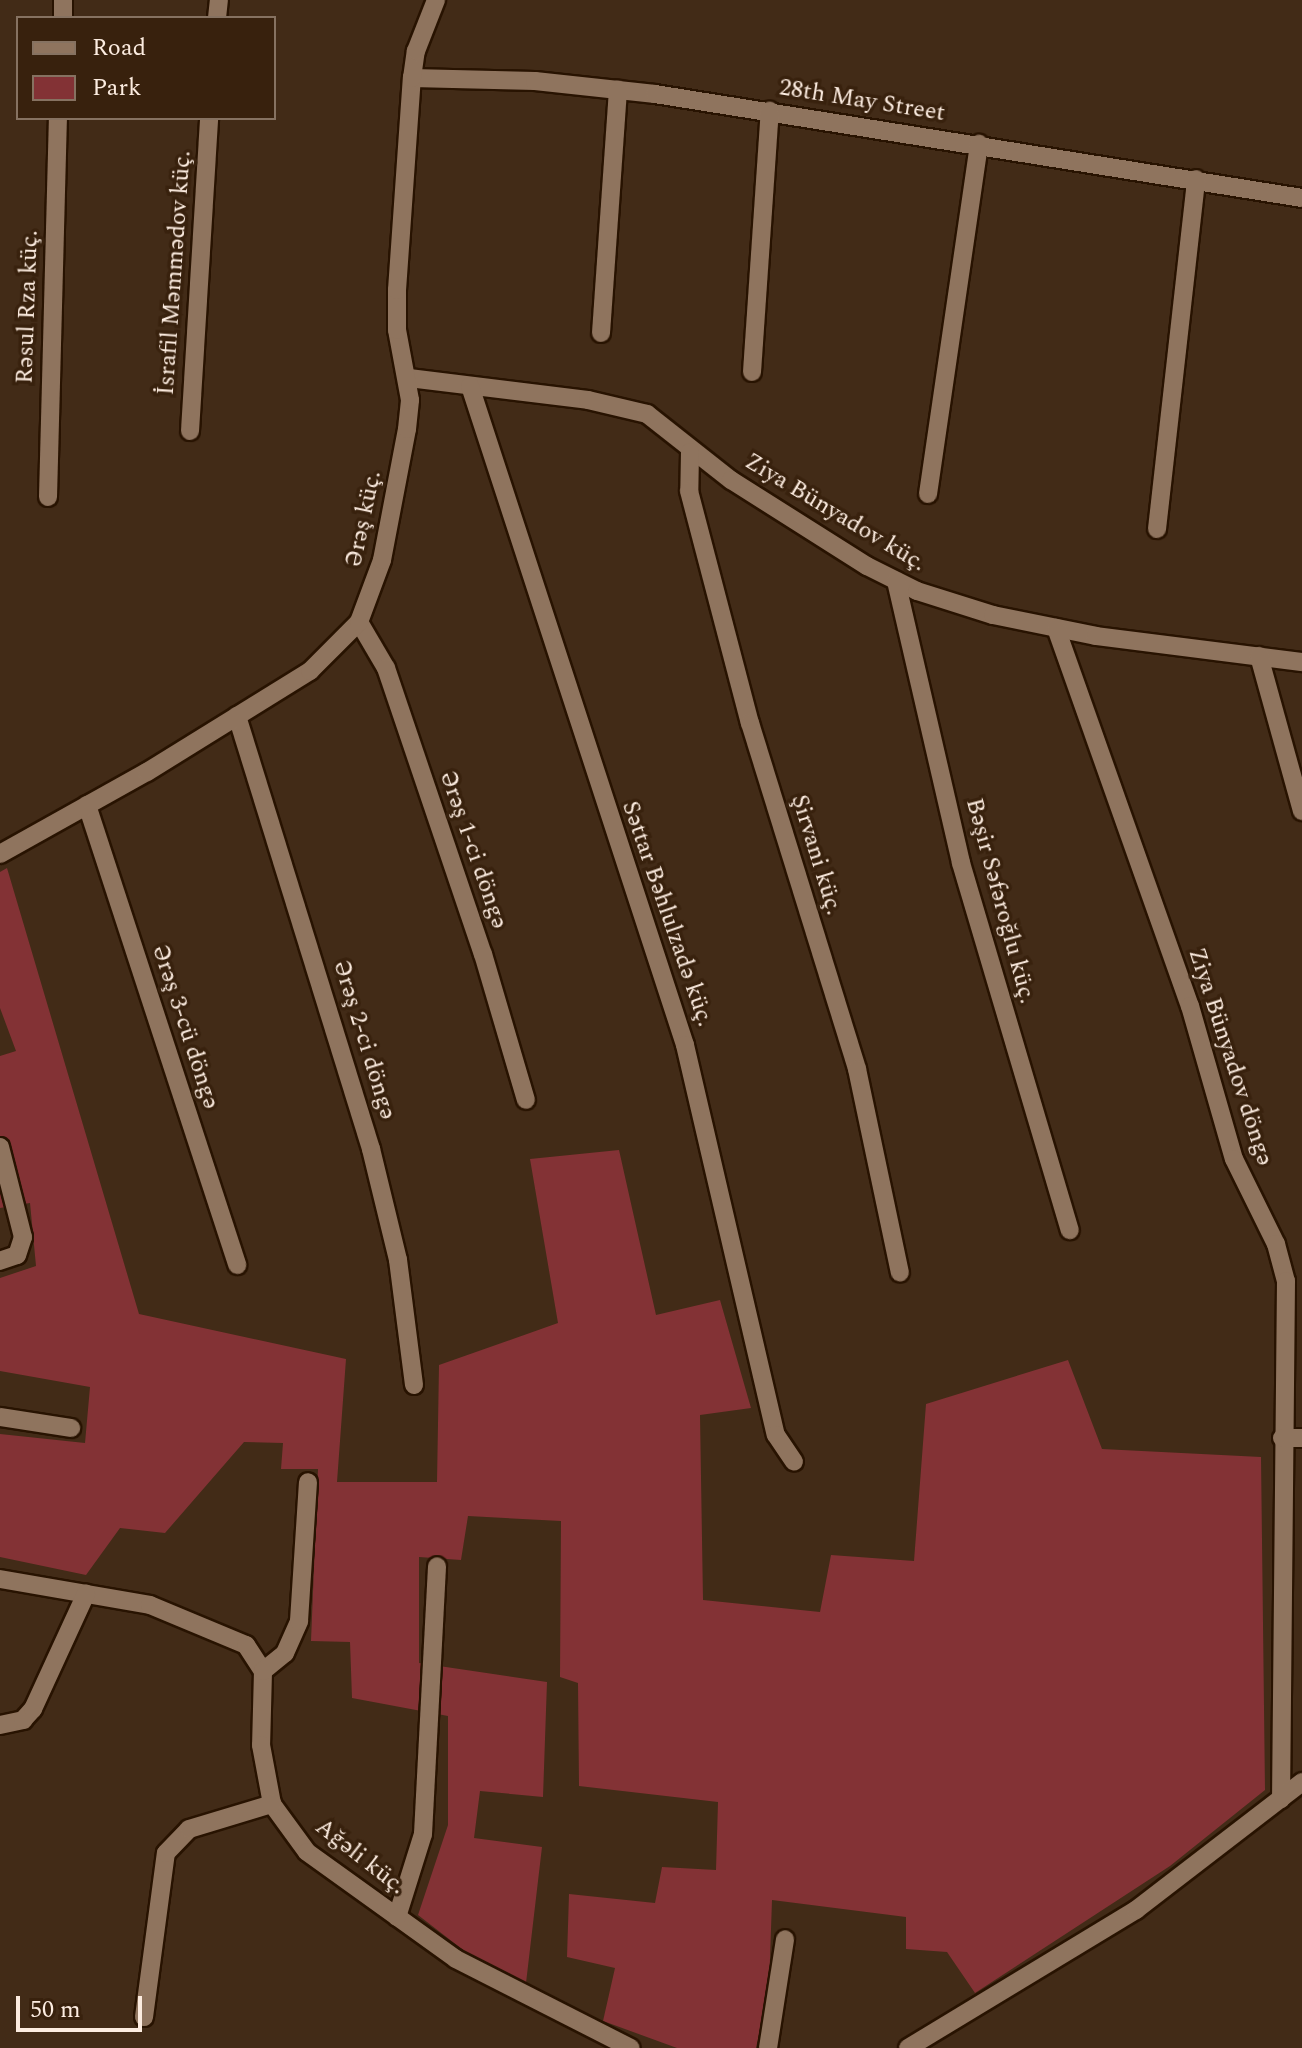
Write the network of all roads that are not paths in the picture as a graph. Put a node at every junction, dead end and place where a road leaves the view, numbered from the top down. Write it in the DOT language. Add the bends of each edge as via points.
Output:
graph roads {
  1 [pos="436,0"];
  2 [pos="412,78"];
  3 [pos="618,90"];
  4 [pos="770,111"];
  5 [pos="58,120"];
  6 [pos="209,120"];
  7 [pos="979,144"];
  8 [pos="1196,179"];
  9 [pos="1302,198"];
  10 [pos="601,333"];
  11 [pos="752,372"];
  12 [pos="409,378"];
  13 [pos="470,386"];
  14 [pos="190,431"];
  15 [pos="690,452"];
  16 [pos="928,494"];
  17 [pos="48,497"];
  18 [pos="1157,529"];
  19 [pos="896,581"];
  20 [pos="359,622"];
  21 [pos="1056,628"];
  22 [pos="1259,656"];
  23 [pos="1302,662"];
  24 [pos="237,716"];
  25 [pos="87,805"];
  26 [pos="1302,811"];
  27 [pos="0,854"];
  28 [pos="526,1100"];
  29 [pos="0,1147"];
  30 [pos="1070,1230"];
  31 [pos="0,1261"];
  32 [pos="237,1265"];
  33 [pos="900,1273"];
  34 [pos="414,1385"];
  35 [pos="0,1417"];
  36 [pos="71,1428"];
  37 [pos="1282,1438"];
  38 [pos="1302,1438"];
  39 [pos="794,1462"];
  40 [pos="308,1482"];
  41 [pos="437,1566"];
  42 [pos="0,1579"];
  43 [pos="86,1594"];
  44 [pos="263,1671"];
  45 [pos="0,1725"];
  46 [pos="1302,1782"];
  47 [pos="1281,1799"];
  48 [pos="272,1804"];
  49 [pos="397,1917"];
  50 [pos="785,1939"];
  51 [pos="144,2017"];
  52 [pos="631,2048"];
  53 [pos="768,2048"];
  54 [pos="908,2048"];
  1 -- 2 [label="street, Ərəş küç." via="416,51"];
  2 -- 3 [label="street, 28th May Street" via="535,81"];
  2 -- 12 [label="street, Ərəş küç." via="396,310"];
  3 -- 4 [label="street, 28th May Street"];
  3 -- 10 [label="street"];
  4 -- 7 [label="street, 28th May Street"];
  4 -- 11 [label="street"];
  5 -- 17 [label="street, Rəsul Rza küç."];
  6 -- 14 [label="street, İsrafil Məmmədov küç."];
  7 -- 8 [label="street, 28th May Street"];
  7 -- 16 [label="street"];
  8 -- 9 [label="street, 28th May Street"];
  8 -- 18 [label="street"];
  12 -- 13 [label="street, Ziya Bünyadov küç."];
  12 -- 20 [label="street, Ərəş küç." via="407,429 382,560"];
  13 -- 15 [label="street, Ziya Bünyadov küç." via="628,407 663,425"];
  13 -- 39 [label="street, Səttar Bəhlulzadə küç." via="685,1045 776,1435"];
  15 -- 19 [label="street, Ziya Bünyadov küç."];
  15 -- 33 [label="street, Şirvani küç." via="689,491 750,723 861,1084"];
  19 -- 21 [label="street, Ziya Bünyadov küç." via="993,615"];
  19 -- 30 [label="street, Bəşir Səfəroğlu küç." via="961,863"];
  20 -- 24 [label="street, Ərəş küç." via="310,671"];
  20 -- 28 [label="street, Ərəş 1-ci döngə" via="386,668 483,954"];
  21 -- 22 [label="street, Ziya Bünyadov küç."];
  21 -- 37 [label="street, Ziya Bünyadov döngə" via="1190,1006 1234,1159 1283,1269 1288,1308"];
  22 -- 23 [label="street, Ziya Bünyadov küç."];
  22 -- 26 [label="street"];
  24 -- 25 [label="street, Ərəş küç."];
  24 -- 34 [label="street, Ərəş 2-ci döngə" via="371,1149 398,1260"];
  25 -- 27 [label="street, Ərəş küç."];
  25 -- 32 [label="street, Ərəş 3-cü döngə"];
  29 -- 31 [label="street" via="23,1237 17,1255"];
  35 -- 36 [label="street"];
  37 -- 38 [label="street"];
  37 -- 47 [label="street, Ziya Bünyadov döngə"];
  40 -- 44 [label="street" via="299,1621 285,1653"];
  41 -- 49 [label="street" via="423,1834"];
  42 -- 43 [label="street"];
  43 -- 44 [label="street" via="188,1618 246,1645"];
  43 -- 45 [label="street" via="33,1709 23,1720"];
  44 -- 48 [label="street, Ağəli küç." via="261,1745"];
  46 -- 47 [label="street"];
  47 -- 54 [label="street" via="1136,1910"];
  48 -- 49 [label="street, Ağəli küç." via="307,1852"];
  48 -- 51 [label="street" via="189,1829 166,1853"];
  49 -- 52 [label="street, Ağəli küç." via="488,1979"];
  50 -- 53 [label="street"];
}
